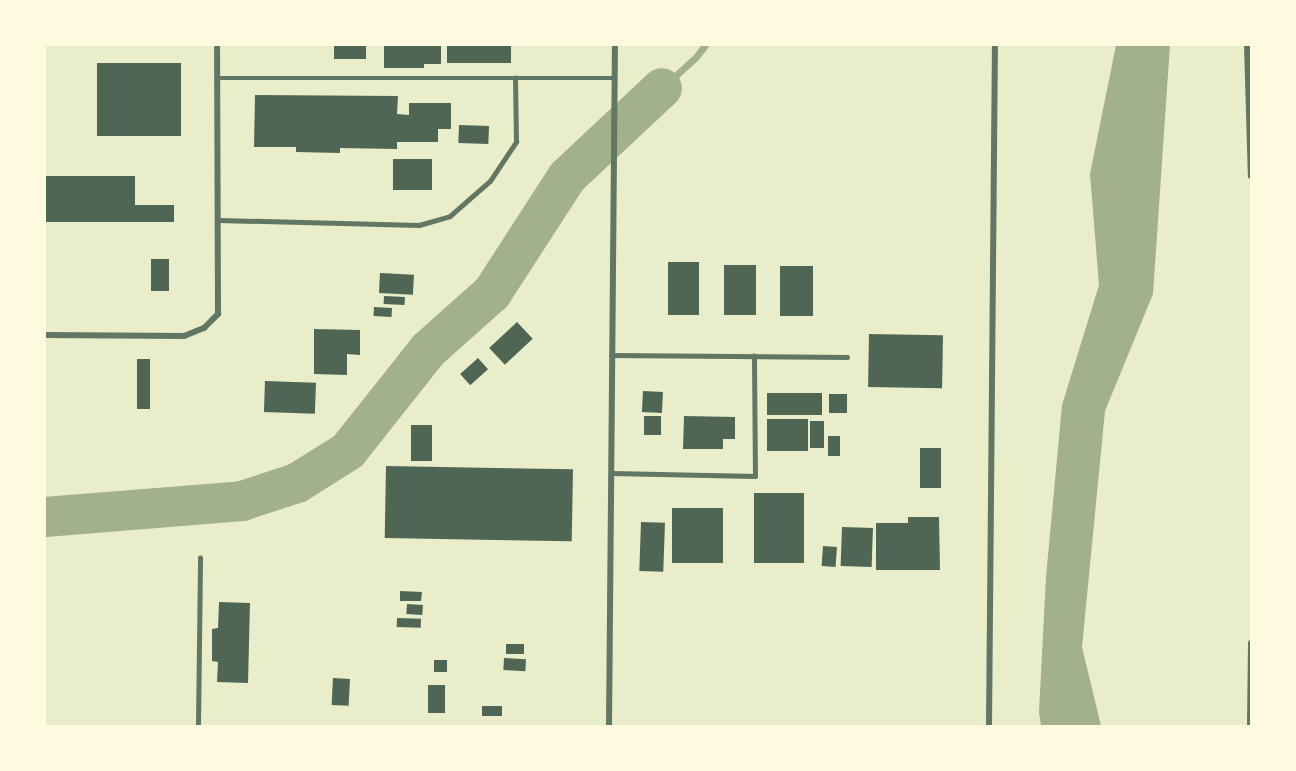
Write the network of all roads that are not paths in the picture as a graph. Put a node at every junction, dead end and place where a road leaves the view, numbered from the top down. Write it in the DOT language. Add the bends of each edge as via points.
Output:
graph roads {
  1 [pos="218,45"];
  2 [pos="615,45"];
  3 [pos="995,45"];
  4 [pos="1247,45"];
  5 [pos="218,78"];
  6 [pos="515,78"];
  7 [pos="615,78"];
  8 [pos="1251,176"];
  9 [pos="218,220"];
  10 [pos="45,335"];
  11 [pos="611,355"];
  12 [pos="754,356"];
  13 [pos="847,357"];
  14 [pos="611,473"];
  15 [pos="200,558"];
  16 [pos="1251,644"];
  17 [pos="198,726"];
  18 [pos="609,726"];
  19 [pos="989,726"];
  20 [pos="1250,726"];
  1 -- 5 [label="street"];
  2 -- 7 [label="street"];
  3 -- 19 [label="street"];
  4 -- 8 [label="street"];
  5 -- 6 [label="lane"];
  5 -- 9 [label="street"];
  6 -- 7 [label="lane"];
  6 -- 9 [label="lane" via="516,142 490,181 450,216 419,225"];
  7 -- 11 [label="street"];
  9 -- 10 [label="street" via="218,314 204,328 183,336"];
  11 -- 12 [label="lane"];
  11 -- 14 [label="street"];
  12 -- 13 [label="lane"];
  12 -- 14 [label="lane" via="755,476"];
  14 -- 18 [label="street"];
  15 -- 17 [label="lane"];
  16 -- 20 [label="street"];
}
